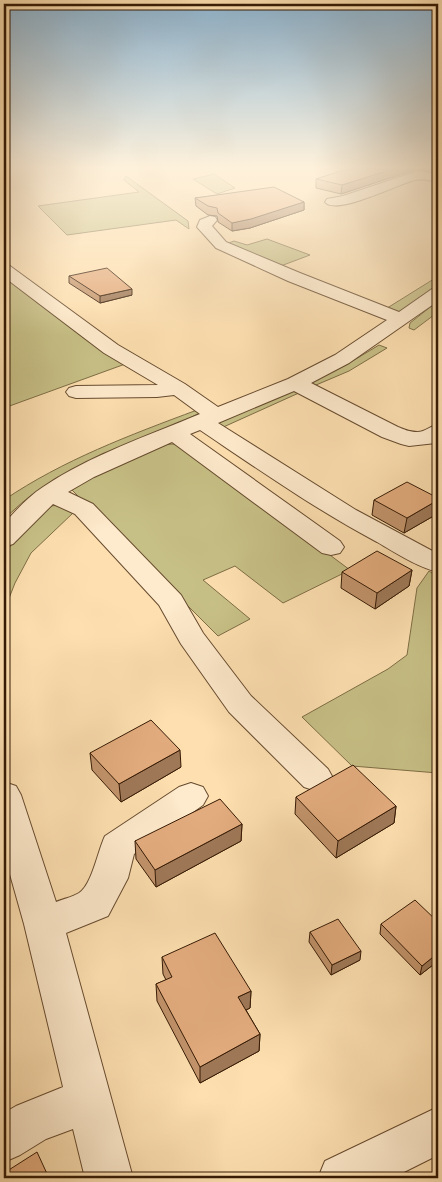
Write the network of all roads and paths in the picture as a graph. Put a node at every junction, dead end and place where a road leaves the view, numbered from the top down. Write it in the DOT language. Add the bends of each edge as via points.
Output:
graph roads {
  1 [pos="204,224"];
  2 [pos="4,269"];
  3 [pos="438,293"];
  4 [pos="402,318"];
  5 [pos="295,383"];
  6 [pos="178,388"];
  7 [pos="76,392"];
  8 [pos="209,419"];
  9 [pos="438,431"];
  10 [pos="174,433"];
  11 [pos="50,493"];
  12 [pos="4,539"];
  13 [pos="331,547"];
  14 [pos="438,564"];
  15 [pos="316,778"];
  16 [pos="4,795"];
  17 [pos="191,796"];
  18 [pos="44,924"];
  19 [pos="90,1100"];
  20 [pos="438,1130"];
  21 [pos="4,1139"];
  22 [pos="109,1178"];
  23 [pos="342,1178"];
  1 -- 4 [label="street" via="221,245"];
  2 -- 6 [label="street" via="111,349"];
  3 -- 4 [label="street"];
  4 -- 5 [label="street" via="342,359"];
  5 -- 8 [label="street"];
  5 -- 9 [label="street" via="409,439 428,438"];
  6 -- 7 [label="street"];
  6 -- 8 [label="street"];
  8 -- 10 [label="street"];
  8 -- 14 [label="street" via="334,508"];
  10 -- 11 [label="street" via="86,472"];
  10 -- 13 [label="street"];
  11 -- 12 [label="street"];
  11 -- 15 [label="street" via="84,509 123,550 170,601 240,704"];
  16 -- 18 [label="street"];
  17 -- 18 [label="street" via="118,846 109,878 94,904"];
  18 -- 19 [label="street"];
  19 -- 21 [label="street" via="32,1122"];
  19 -- 22 [label="street"];
  20 -- 23 [label="street"];
}
